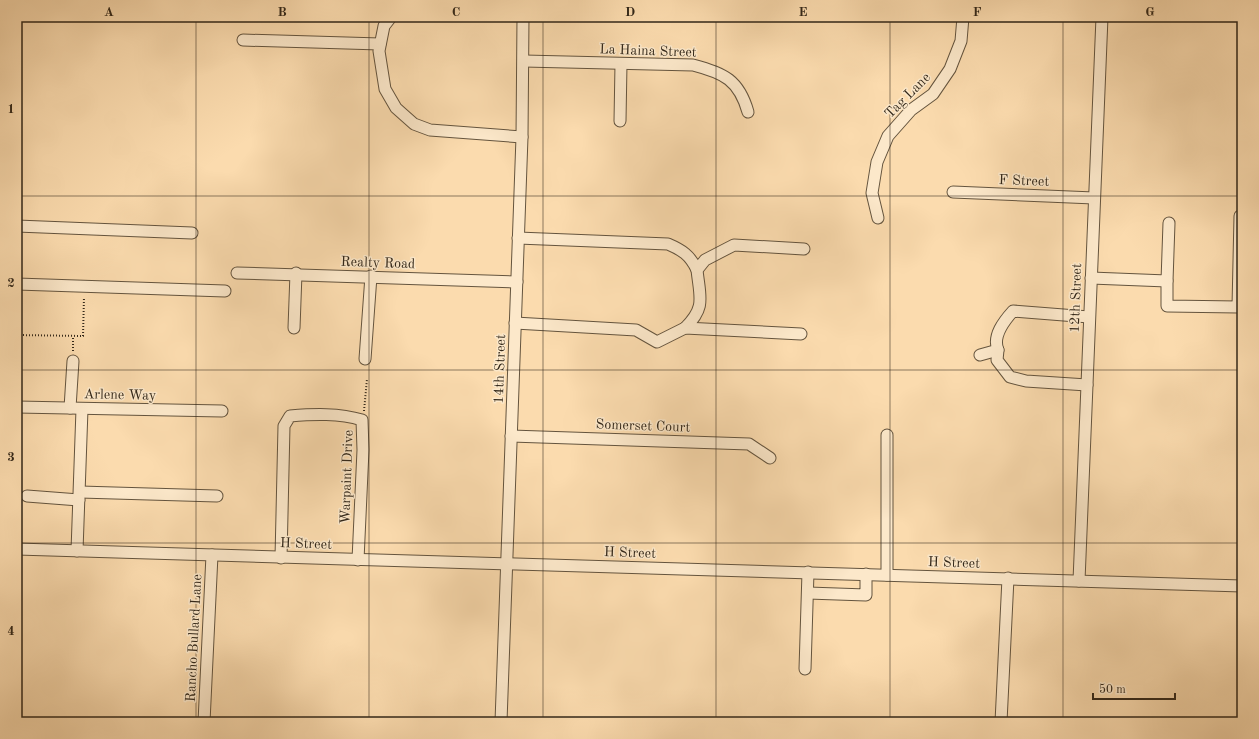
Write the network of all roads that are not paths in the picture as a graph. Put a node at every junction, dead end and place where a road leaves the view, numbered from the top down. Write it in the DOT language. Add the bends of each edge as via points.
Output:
graph roads {
  1 [pos="391,17"];
  2 [pos="523,17"];
  3 [pos="963,17"];
  4 [pos="1102,17"];
  5 [pos="243,40"];
  6 [pos="380,44"];
  7 [pos="524,61"];
  8 [pos="622,64"];
  9 [pos="748,112"];
  10 [pos="620,121"];
  11 [pos="522,137"];
  12 [pos="953,192"];
  13 [pos="1094,198"];
  14 [pos="1242,216"];
  15 [pos="878,218"];
  16 [pos="1169,224"];
  17 [pos="17,226"];
  18 [pos="192,233"];
  19 [pos="518,238"];
  20 [pos="804,248"];
  21 [pos="697,270"];
  22 [pos="237,273"];
  23 [pos="296,273"];
  24 [pos="371,276"];
  25 [pos="1091,278"];
  26 [pos="1167,281"];
  27 [pos="517,282"];
  28 [pos="17,284"];
  29 [pos="225,291"];
  30 [pos="1240,310"];
  31 [pos="1089,317"];
  32 [pos="515,323"];
  33 [pos="294,328"];
  34 [pos="685,328"];
  35 [pos="801,334"];
  36 [pos="998,350"];
  37 [pos="980,355"];
  38 [pos="365,360"];
  39 [pos="73,361"];
  40 [pos="1087,385"];
  41 [pos="17,407"];
  42 [pos="70,408"];
  43 [pos="82,409"];
  44 [pos="222,411"];
  45 [pos="887,435"];
  46 [pos="511,436"];
  47 [pos="770,458"];
  48 [pos="27,496"];
  49 [pos="79,496"];
  50 [pos="217,496"];
  51 [pos="17,549"];
  52 [pos="77,551"];
  53 [pos="212,555"];
  54 [pos="281,558"];
  55 [pos="358,560"];
  56 [pos="506,564"];
  57 [pos="808,572"];
  58 [pos="866,574"];
  59 [pos="887,575"];
  60 [pos="1008,578"];
  61 [pos="1079,581"];
  62 [pos="1242,586"];
  63 [pos="808,593"];
  64 [pos="805,669"];
  65 [pos="204,722"];
  66 [pos="501,722"];
  67 [pos="1001,722"];
  1 -- 6 [label="street" via="384,26"];
  2 -- 7 [label="street, 14th Street"];
  3 -- 15 [label="street, Tag Lane" via="961,41 950,69 933,94 911,110 888,135 885,142 877,162 872,193"];
  4 -- 13 [label="street, 12th Street"];
  5 -- 6 [label="street"];
  6 -- 11 [label="street" via="385,89 396,108 414,124 430,130"];
  7 -- 8 [label="street, La Haina Street"];
  7 -- 11 [label="street, 14th Street"];
  8 -- 9 [label="street, La Haina Street" via="693,65 716,71 729,78 744,98"];
  8 -- 10 [label="street"];
  11 -- 19 [label="street, 14th Street"];
  12 -- 13 [label="street, F Street"];
  13 -- 25 [label="street, 12th Street"];
  14 -- 30 [label="street"];
  16 -- 26 [label="street"];
  17 -- 18 [label="street"];
  19 -- 21 [label="street" via="668,244 685,252"];
  19 -- 27 [label="street, 14th Street"];
  20 -- 21 [label="street" via="734,245 705,260"];
  21 -- 34 [label="street" via="700,306 695,318"];
  22 -- 23 [label="street, Realty Road"];
  23 -- 24 [label="street, Realty Road"];
  23 -- 33 [label="street"];
  24 -- 27 [label="street, Realty Road"];
  24 -- 38 [label="street"];
  25 -- 26 [label="street"];
  25 -- 31 [label="street, 12th Street"];
  26 -- 30 [label="street" via="1167,306"];
  27 -- 32 [label="street, 14th Street"];
  28 -- 29 [label="street"];
  31 -- 36 [label="street" via="1013,311 1001,325"];
  31 -- 40 [label="street, 12th Street"];
  32 -- 34 [label="street" via="636,330 657,342"];
  32 -- 46 [label="street, 14th Street"];
  34 -- 35 [label="street"];
  36 -- 37 [label="street"];
  36 -- 40 [label="street" via="997,360 1010,377 1026,381"];
  39 -- 42 [label="street"];
  40 -- 61 [label="street, 12th Street"];
  41 -- 42 [label="street, Arlene Way"];
  42 -- 43 [label="street, Arlene Way"];
  43 -- 44 [label="street, Arlene Way"];
  43 -- 49 [label="street"];
  45 -- 59 [label="street"];
  46 -- 47 [label="street, Somerset Court" via="749,444"];
  46 -- 56 [label="street, 14th Street"];
  48 -- 49 [label="street"];
  49 -- 50 [label="street"];
  49 -- 52 [label="street"];
  51 -- 52 [label="street, H Street"];
  52 -- 53 [label="street, H Street"];
  53 -- 54 [label="street, H Street"];
  53 -- 65 [label="street, Rancho Bullard Lane"];
  54 -- 55 [label="street, H Street"];
  54 -- 55 [label="street, Warpaint Drive" via="284,426 290,416 348,416 362,420 364,450"];
  55 -- 56 [label="street, H Street"];
  56 -- 57 [label="street, H Street"];
  56 -- 66 [label="street, 14th Street"];
  57 -- 58 [label="street, H Street"];
  57 -- 63 [label="street"];
  58 -- 59 [label="street, H Street"];
  58 -- 63 [label="street" via="866,595"];
  59 -- 60 [label="street, H Street"];
  60 -- 61 [label="street, H Street"];
  60 -- 67 [label="street"];
  61 -- 62 [label="street, H Street"];
  63 -- 64 [label="street"];
}
